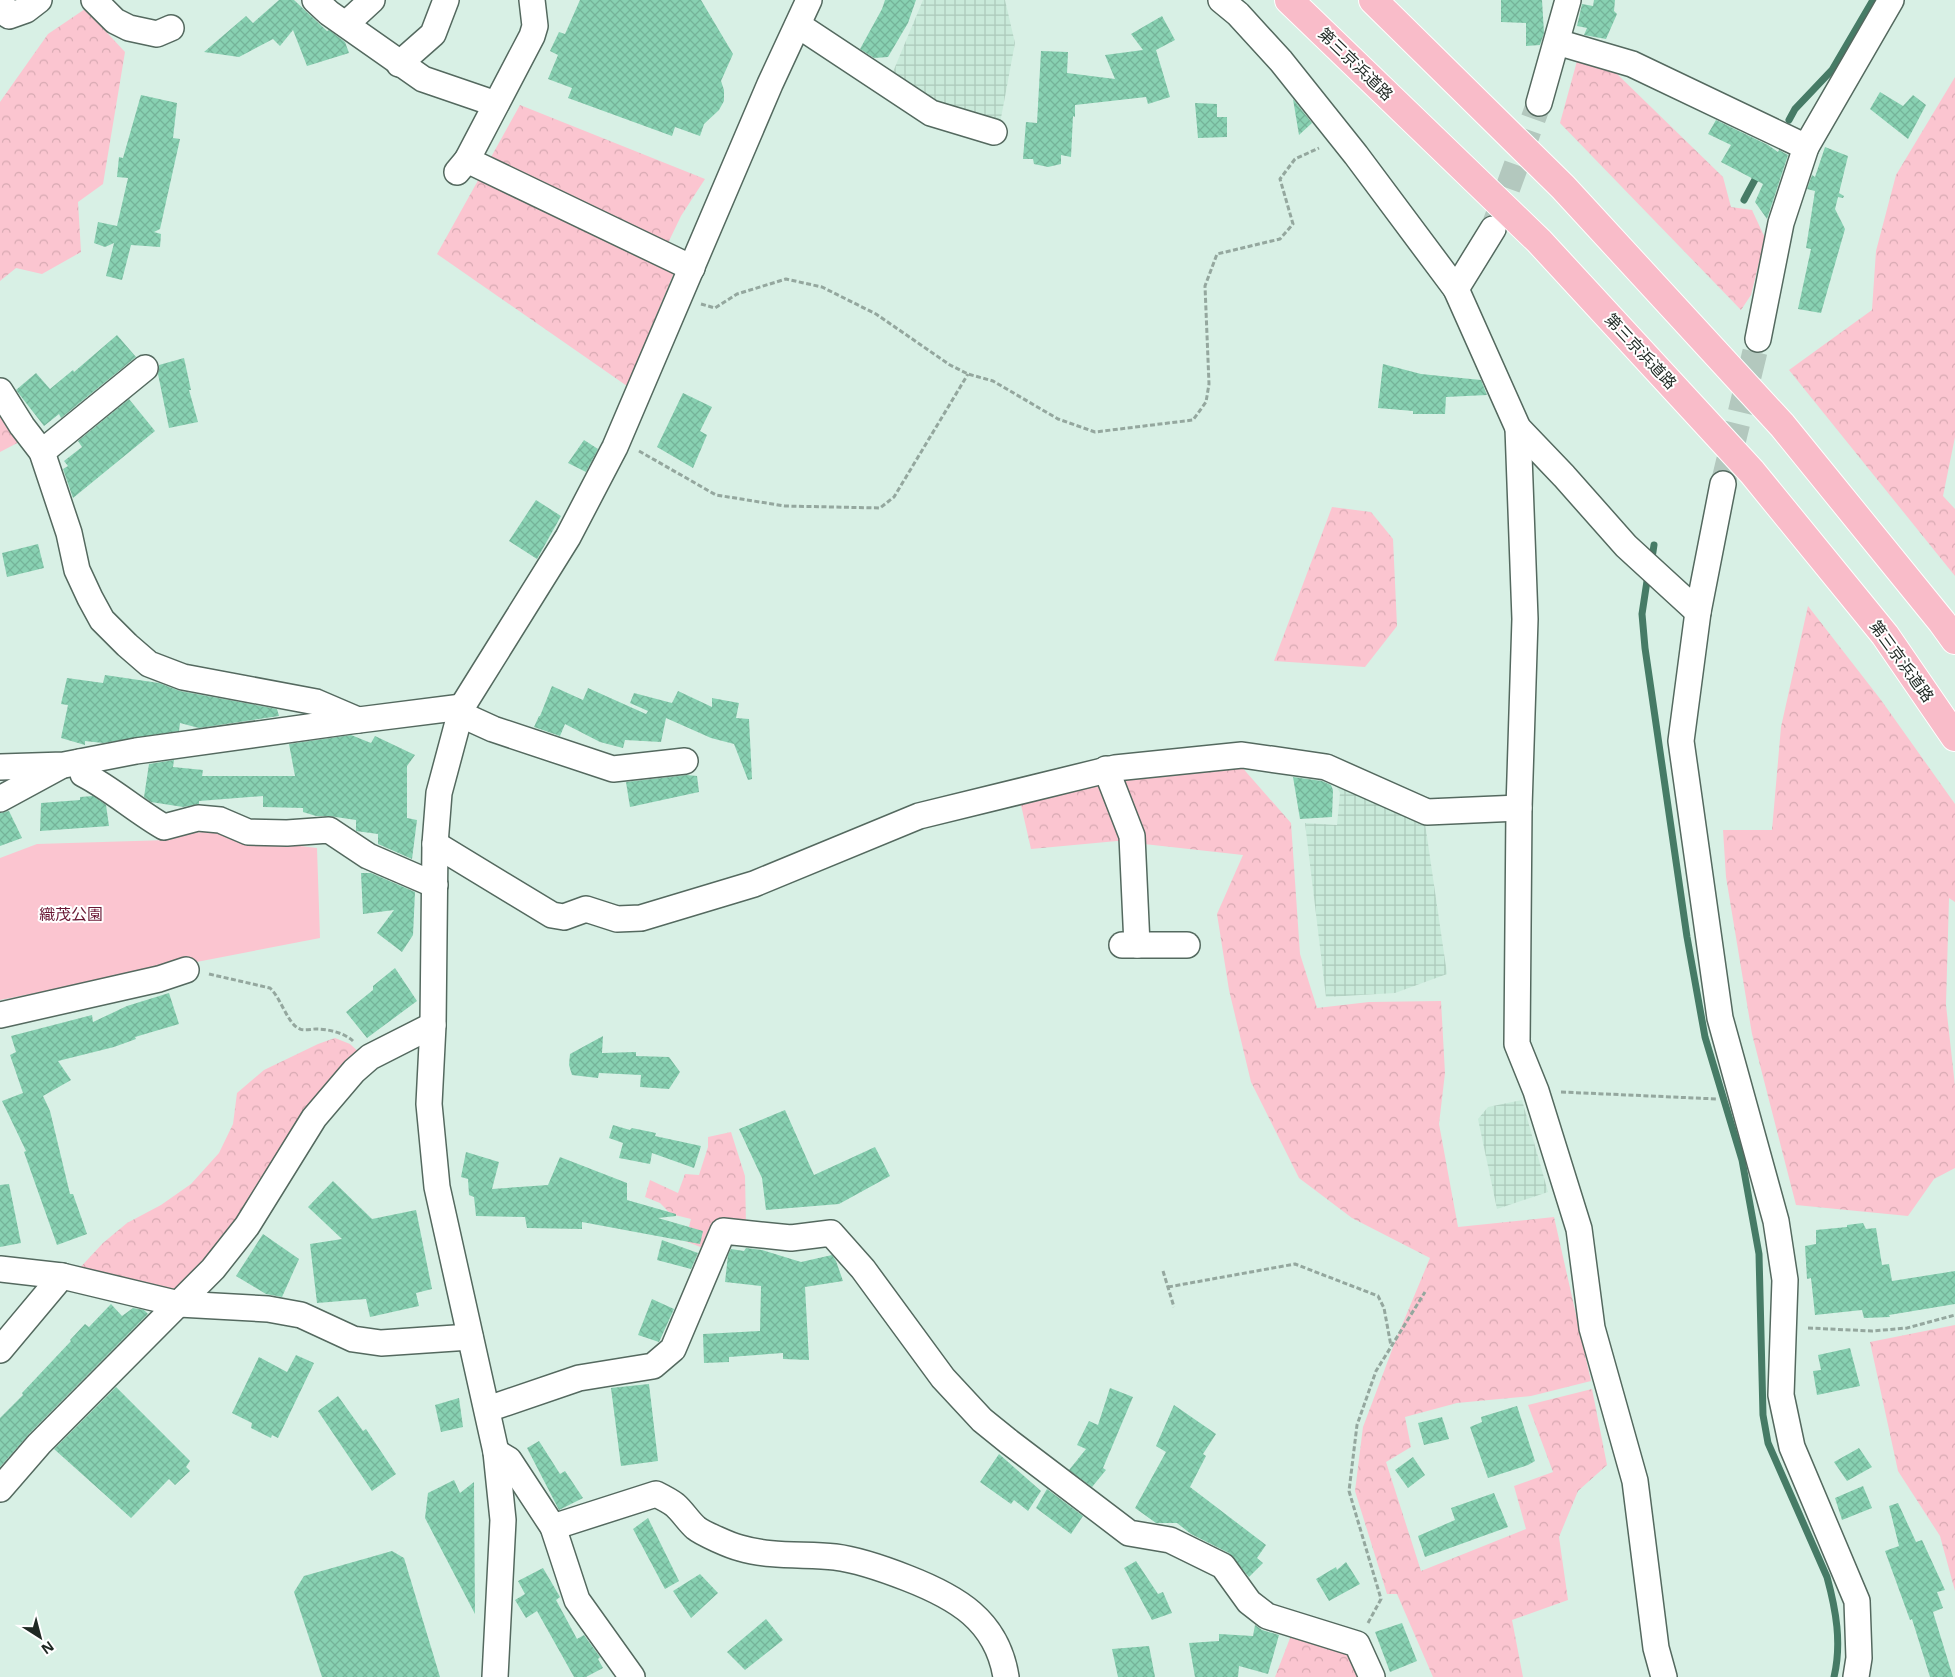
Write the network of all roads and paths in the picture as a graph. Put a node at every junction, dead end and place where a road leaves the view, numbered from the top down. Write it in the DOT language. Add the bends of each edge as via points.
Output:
graph roads {
  1 [pos="2,0"];
  2 [pos="39,0"];
  3 [pos="94,0"];
  4 [pos="315,0"];
  5 [pos="372,0"];
  6 [pos="446,0"];
  7 [pos="532,0"];
  8 [pos="809,0"];
  9 [pos="1221,0"];
  10 [pos="1289,0"];
  11 [pos="1373,0"];
  12 [pos="1891,0"];
  13 [pos="1563,4"];
  14 [pos="346,24"];
  15 [pos="798,25"];
  16 [pos="172,28"];
  17 [pos="1557,42"];
  18 [pos="399,64"];
  19 [pos="496,104"];
  20 [pos="1539,104"];
  21 [pos="994,132"];
  22 [pos="1342,138"];
  23 [pos="1806,147"];
  24 [pos="1493,229"];
  25 [pos="692,268"];
  26 [pos="1456,289"];
  27 [pos="679,298"];
  28 [pos="1758,339"];
  29 [pos="145,368"];
  30 [pos="968,374"];
  31 [pos="0,391"];
  32 [pos="1518,428"];
  33 [pos="618,440"];
  34 [pos="42,452"];
  35 [pos="1723,484"];
  36 [pos="1698,612"];
  37 [pos="1955,640"];
  38 [pos="461,711"];
  39 [pos="358,720"];
  40 [pos="1955,737"];
  41 [pos="685,761"];
  42 [pos="72,763"];
  43 [pos="0,767"];
  44 [pos="1106,769"];
  45 [pos="0,799"];
  46 [pos="1519,808"];
  47 [pos="435,844"];
  48 [pos="435,885"];
  49 [pos="1187,945"];
  50 [pos="186,970"];
  51 [pos="0,1015"];
  52 [pos="433,1025"];
  53 [pos="370,1056"];
  54 [pos="1536,1091"];
  55 [pos="1715,1099"];
  56 [pos="0,1269"];
  57 [pos="1163,1271"];
  58 [pos="62,1276"];
  59 [pos="1168,1287"];
  60 [pos="1425,1292"];
  61 [pos="179,1304"];
  62 [pos="1174,1307"];
  63 [pos="1955,1315"];
  64 [pos="1784,1323"];
  65 [pos="470,1336"];
  66 [pos="1392,1346"];
  67 [pos="0,1350"];
  68 [pos="488,1409"];
  69 [pos="496,1452"];
  70 [pos="0,1489"];
  71 [pos="553,1527"];
  72 [pos="1357,1644"];
  73 [pos="495,1677"];
  74 [pos="632,1677"];
  75 [pos="1006,1677"];
  76 [pos="1372,1677"];
  77 [pos="1664,1677"];
  78 [pos="1856,1677"];
  1 -- 2 [label="street" via="0,9 9,16 26,10"];
  3 -- 16 [label="street" via="115,21 129,28 157,34"];
  4 -- 14 [label="street"];
  5 -- 14 [label="street"];
  6 -- 18 [label="street" via="433,34"];
  7 -- 19 [label="street" via="532,36"];
  8 -- 15 [label="street"];
  9 -- 22 [label="street" via="1281,61"];
  10 -- 40 [label="highway, 第三京浜道路" via="1539,241 1752,472 1885,635"];
  11 -- 37 [label="highway" via="1564,187 1782,425"];
  12 -- 23 [label="street"];
  13 -- 17 [label="street"];
  14 -- 18 [label="street"];
  15 -- 21 [label="street" via="931,113"];
  15 -- 25 [label="street"];
  17 -- 20 [label="street"];
  17 -- 23 [label="street" via="1632,64"];
  18 -- 19 [label="street" via="423,80"];
  19 -- 25 [label="street" via="462,166"];
  22 -- 26 [label="street"];
  22 -- 30 [label="path" via="1295,159 1280,179 1293,224 1280,239 1217,254 1205,286 1209,384 1206,402 1193,420 1095,432 1058,419 993,381"];
  23 -- 28 [label="street" via="1781,222"];
  24 -- 26 [label="street"];
  25 -- 27 [label="street"];
  26 -- 32 [label="street"];
  27 -- 30 [label="path" via="715,308 737,294 786,279 822,287 876,314 950,366"];
  27 -- 33 [label="street"];
  29 -- 34 [label="street"];
  30 -- 33 [label="path" via="894,497 880,508 784,506 716,494"];
  31 -- 34 [label="street"];
  32 -- 36 [label="street" via="1626,546"];
  32 -- 46 [label="street" via="1525,619"];
  33 -- 38 [label="street" via="568,537"];
  34 -- 39 [label="street" via="69,533 77,570 102,620 149,664 183,677 316,702"];
  35 -- 36 [label="street"];
  36 -- 64 [label="street" via="1681,741 1720,1018 1776,1221 1785,1280"];
  38 -- 39 [label="street"];
  38 -- 41 [label="street" via="493,728 613,769"];
  38 -- 47 [label="street" via="438,793"];
  39 -- 42 [label="street"];
  42 -- 43 [label="street"];
  42 -- 45 [label="street"];
  42 -- 48 [label="street" via="83,774 164,827 198,818 220,820 248,832 329,830 368,856"];
  44 -- 46 [label="street" via="1242,755 1326,766 1427,812"];
  44 -- 47 [label="street" via="919,816 754,884 641,918 617,919 586,909 564,917 552,916"];
  44 -- 49 [label="street" via="1132,836 1129,945"];
  46 -- 54 [label="street" via="1518,1044"];
  47 -- 48 [label="street"];
  48 -- 52 [label="street"];
  50 -- 51 [label="street"];
  50 -- 53 [label="path" via="270,988 277,994 292,1023 300,1029 336,1032 350,1038"];
  52 -- 53 [label="street"];
  52 -- 65 [label="street" via="429,1104 437,1187"];
  53 -- 61 [label="street" via="314,1118 247,1226 213,1269"];
  54 -- 55 [label="path"];
  54 -- 77 [label="street" via="1579,1228 1592,1328 1635,1481 1656,1648"];
  56 -- 58 [label="street"];
  57 -- 59 [label="path"];
  58 -- 61 [label="street"];
  58 -- 67 [label="street"];
  59 -- 62 [label="path"];
  59 -- 66 [label="path" via="1295,1264 1378,1296 1384,1308"];
  60 -- 66 [label="path"];
  61 -- 65 [label="street" via="268,1309 301,1315 353,1340 381,1343"];
  61 -- 70 [label="street" via="39,1444"];
  63 -- 64 [label="path" via="1907,1328 1872,1331 1814,1329"];
  64 -- 78 [label="street" via="1781,1395 1792,1447 1857,1601 1859,1658"];
  65 -- 68 [label="street"];
  66 -- 72 [label="path" via="1376,1371 1357,1424 1349,1491 1381,1599"];
  68 -- 69 [label="street"];
  68 -- 72 [label="street" via="579,1378 653,1366 673,1349 723,1232 791,1238 831,1233 863,1269 943,1378 982,1420 1008,1441 1129,1533 1170,1540 1223,1566 1249,1602 1267,1616"];
  69 -- 71 [label="street" via="509,1460"];
  69 -- 73 [label="street" via="502,1520"];
  71 -- 74 [label="street" via="577,1600"];
  71 -- 75 [label="street" via="656,1494 676,1505 697,1529 740,1548 837,1557 884,1568 963,1605 981,1622 995,1644"];
  72 -- 76 [label="street"];
}
